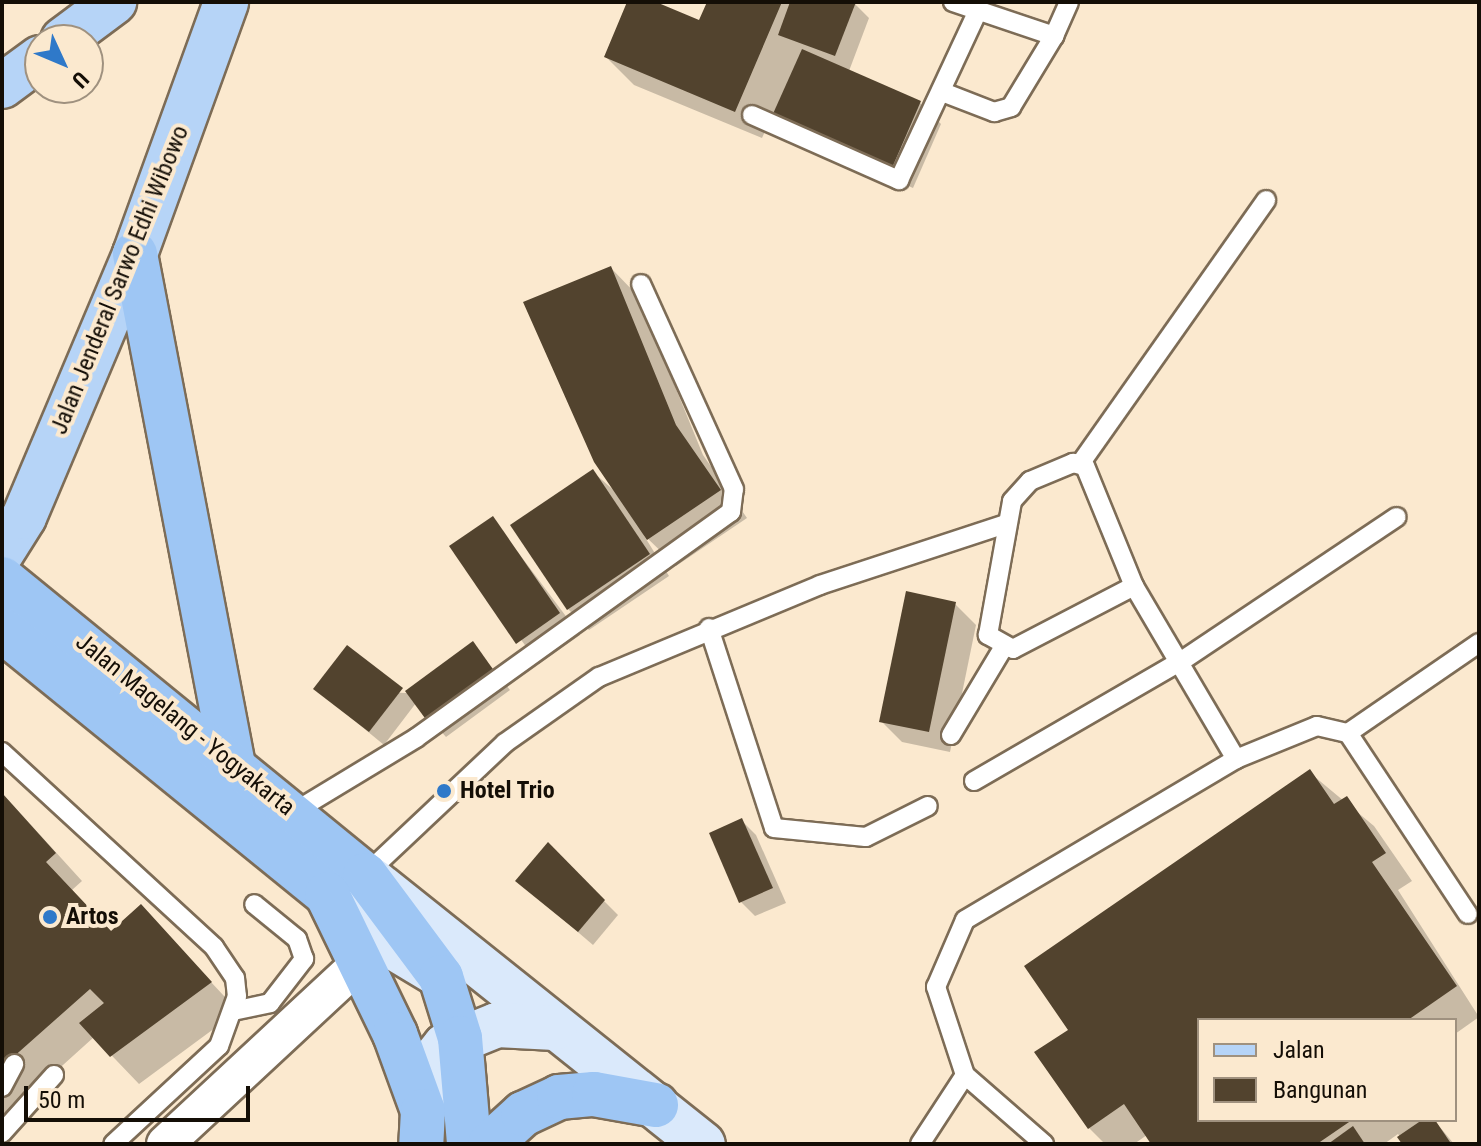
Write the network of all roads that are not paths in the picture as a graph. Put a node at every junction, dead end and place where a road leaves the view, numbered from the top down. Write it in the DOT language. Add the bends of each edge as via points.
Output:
graph roads {
  1 [pos="953,2"];
  2 [pos="1069,2"];
  3 [pos="212,12"];
  4 [pos="977,13"];
  5 [pos="1054,36"];
  6 [pos="24,70"];
  7 [pos="2,86"];
  8 [pos="945,93"];
  9 [pos="752,115"];
  10 [pos="1266,200"];
  11 [pos="135,254"];
  12 [pos="641,284"];
  13 [pos="1080,464"];
  14 [pos="1397,517"];
  15 [pos="1006,524"];
  16 [pos="2,552"];
  17 [pos="2,579"];
  18 [pos="1134,586"];
  19 [pos="709,628"];
  20 [pos="2,630"];
  21 [pos="1479,643"];
  22 [pos="1003,648"];
  23 [pos="1183,660"];
  24 [pos="1348,733"];
  25 [pos="951,735"];
  26 [pos="2,752"];
  27 [pos="1236,759"];
  28 [pos="232,760"];
  29 [pos="974,781"];
  30 [pos="928,806"];
  31 [pos="294,812"];
  32 [pos="346,884"];
  33 [pos="254,904"];
  34 [pos="1468,914"];
  35 [pos="393,935"];
  36 [pos="441,977"];
  37 [pos="233,1011"];
  38 [pos="555,1028"];
  39 [pos="460,1038"];
  40 [pos="14,1064"];
  41 [pos="54,1075"];
  42 [pos="965,1075"];
  43 [pos="2,1087"];
  44 [pos="656,1105"];
  45 [pos="422,1128"];
  46 [pos="2,1133"];
  47 [pos="113,1144"];
  48 [pos="165,1144"];
  49 [pos="469,1144"];
  50 [pos="490,1144"];
  51 [pos="703,1144"];
  52 [pos="920,1144"];
  53 [pos="1044,1144"];
  1 -- 4 [label="lane"];
  2 -- 5 [label="lane"];
  3 -- 11 [label="main road, Jalan Jenderal Sarwo Edhi Wibowo"];
  4 -- 5 [label="lane"];
  4 -- 8 [label="lane"];
  5 -- 8 [label="lane" via="1011,107 994,112"];
  6 -- 7 [label="main road"];
  8 -- 9 [label="lane" via="909,170 895,182"];
  10 -- 13 [label="lane"];
  11 -- 16 [label="main road, Jalan Jenderal Sarwo Edhi Wibowo" via="24,517"];
  11 -- 28 [label="highway"];
  12 -- 31 [label="lane" via="734,489 731,512 416,738"];
  13 -- 15 [label="lane" via="1023,485"];
  13 -- 18 [label="lane" via="1091,473"];
  14 -- 23 [label="lane"];
  15 -- 19 [label="lane"];
  15 -- 22 [label="lane" via="988,631"];
  17 -- 28 [label="highway, Jalan Magelang - Yogyakarta"];
  18 -- 22 [label="lane" via="1032,641"];
  18 -- 23 [label="lane"];
  19 -- 30 [label="lane" via="774,828 866,837"];
  19 -- 32 [label="lane" via="550,707"];
  20 -- 32 [label="highway, Jalan Magelang - Yogyakarta"];
  21 -- 24 [label="lane"];
  22 -- 25 [label="lane"];
  23 -- 27 [label="lane"];
  23 -- 29 [label="lane"];
  24 -- 27 [label="lane" via="1317,726"];
  24 -- 34 [label="lane"];
  26 -- 37 [label="lane" via="214,947 235,978"];
  27 -- 42 [label="lane" via="965,920 936,987"];
  28 -- 31 [label="highway, Jalan Magelang - Yogyakarta"];
  31 -- 32 [label="highway, Jalan Magelang - Yogyakarta"];
  32 -- 35 [label="highway"];
  32 -- 35 [label="main road"];
  33 -- 37 [label="lane" via="297,939 304,959 270,1003"];
  35 -- 36 [label="highway"];
  35 -- 38 [label="main road"];
  35 -- 45 [label="highway"];
  35 -- 48 [label="street"];
  36 -- 38 [label="main road"];
  36 -- 39 [label="highway"];
  37 -- 47 [label="lane" via="200,1068"];
  38 -- 39 [label="main road" via="497,1025"];
  38 -- 44 [label="main road"];
  39 -- 45 [label="main road" via="437,1052"];
  39 -- 49 [label="highway"];
  40 -- 43 [label="lane"];
  41 -- 46 [label="lane"];
  42 -- 52 [label="lane"];
  42 -- 53 [label="lane"];
  44 -- 50 [label="highway" via="594,1094 559,1097 523,1114"];
  44 -- 51 [label="main road"];
}
